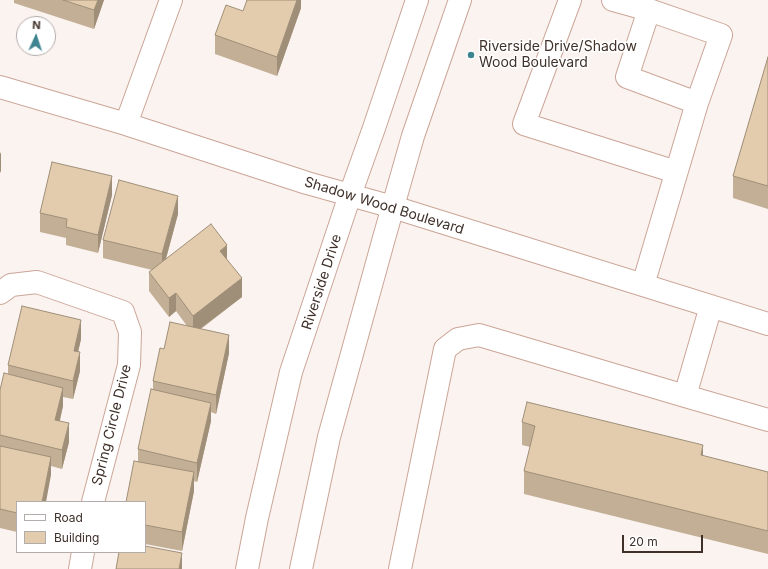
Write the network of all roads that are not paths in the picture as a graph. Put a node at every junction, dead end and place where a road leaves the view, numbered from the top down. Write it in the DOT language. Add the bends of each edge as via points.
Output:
graph roads {
  1 [pos="170,0"];
  2 [pos="417,0"];
  3 [pos="460,0"];
  4 [pos="570,0"];
  5 [pos="614,0"];
  6 [pos="649,10"];
  7 [pos="0,87"];
  8 [pos="697,103"];
  9 [pos="126,124"];
  10 [pos="676,172"];
  11 [pos="350,195"];
  12 [pos="393,207"];
  13 [pos="643,285"];
  14 [pos="0,293"];
  15 [pos="711,306"];
  16 [pos="768,324"];
  17 [pos="685,396"];
  18 [pos="768,420"];
  19 [pos="93,501"];
  20 [pos="83,553"];
  21 [pos="80,569"];
  22 [pos="247,569"];
  23 [pos="301,569"];
  24 [pos="400,569"];
  1 -- 9 [label="street"];
  2 -- 11 [label="street, Riverside Drive"];
  3 -- 12 [label="street"];
  4 -- 10 [label="street" via="524,124"];
  5 -- 6 [label="street"];
  6 -- 8 [label="street" via="627,77"];
  6 -- 8 [label="street" via="721,35"];
  7 -- 9 [label="street, Shadow Wood Boulevard"];
  8 -- 10 [label="street"];
  9 -- 11 [label="street, Shadow Wood Boulevard"];
  10 -- 13 [label="street"];
  11 -- 12 [label="street, Shadow Wood Boulevard"];
  11 -- 22 [label="street, Riverside Drive" via="291,372"];
  12 -- 13 [label="street, Shadow Wood Boulevard"];
  12 -- 23 [label="street" via="329,437"];
  13 -- 15 [label="street, Shadow Wood Boulevard"];
  14 -- 19 [label="street, Spring Circle Drive" via="11,285 37,282 123,312 130,332 129,365"];
  15 -- 16 [label="street, Shadow Wood Boulevard"];
  15 -- 17 [label="street"];
  17 -- 18 [label="street"];
  17 -- 24 [label="street" via="479,335 458,339 445,349"];
  20 -- 21 [label="street"];
}
